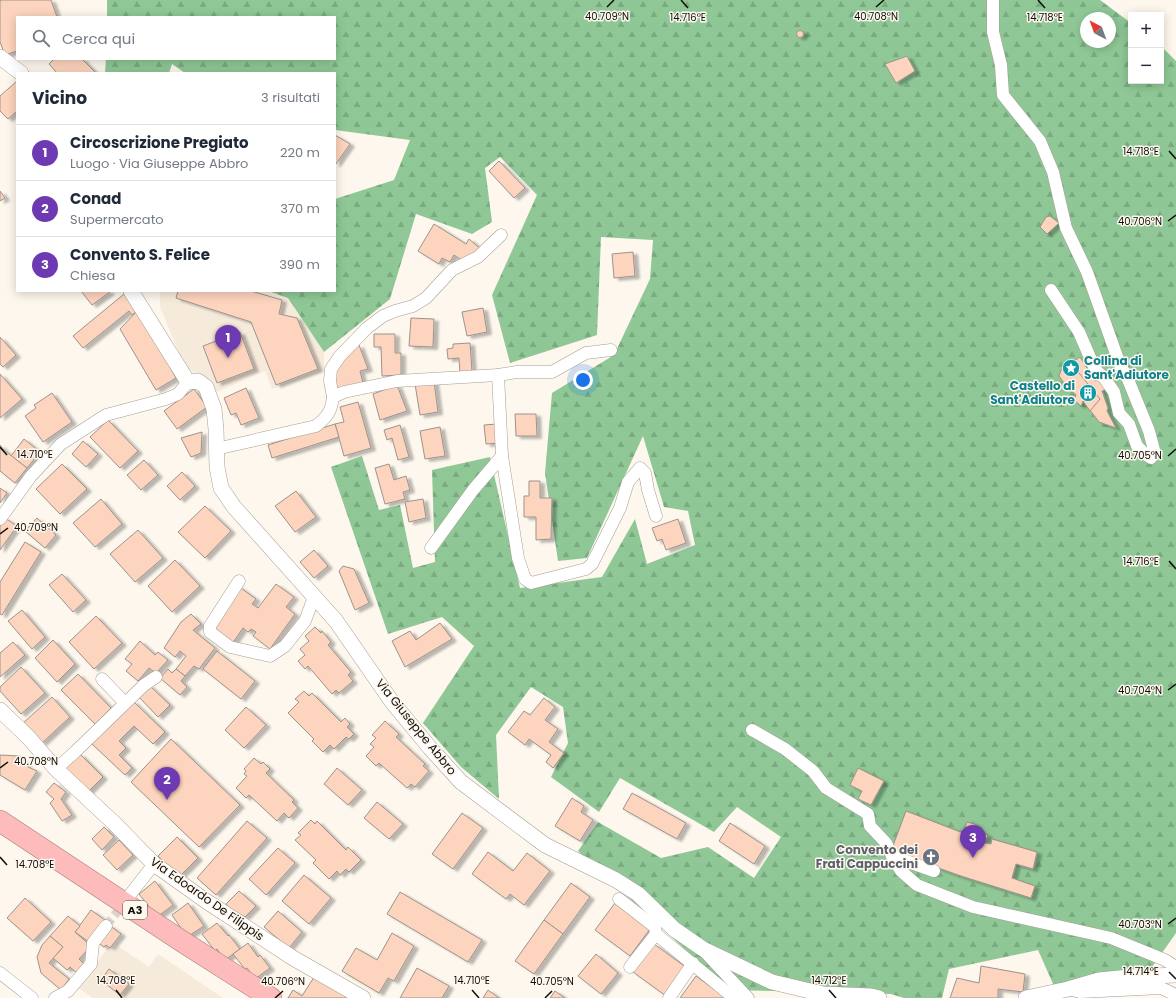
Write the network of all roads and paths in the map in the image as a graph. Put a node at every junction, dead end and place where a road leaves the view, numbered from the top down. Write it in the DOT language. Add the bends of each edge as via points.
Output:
graph roads {
  1 [pos="993,0"];
  2 [pos="0,57"];
  3 [pos="20,72"];
  4 [pos="501,235"];
  5 [pos="1051,290"];
  6 [pos="132,292"];
  7 [pos="611,350"];
  8 [pos="498,375"];
  9 [pos="188,382"];
  10 [pos="334,396"];
  11 [pos="216,449"];
  12 [pos="502,456"];
  13 [pos="656,516"];
  14 [pos="0,519"];
  15 [pos="431,548"];
  16 [pos="239,581"];
  17 [pos="314,597"];
  18 [pos="156,677"];
  19 [pos="102,680"];
  20 [pos="125,703"];
  21 [pos="5,718"];
  22 [pos="0,730"];
  23 [pos="752,730"];
  24 [pos="56,769"];
  25 [pos="0,821"];
  26 [pos="0,839"];
  27 [pos="892,856"];
  28 [pos="154,864"];
  29 [pos="934,870"];
  30 [pos="129,896"];
  31 [pos="619,899"];
  32 [pos="106,926"];
  33 [pos="656,934"];
  34 [pos="703,949"];
  35 [pos="693,963"];
  36 [pos="630,967"];
  37 [pos="1176,968"];
  38 [pos="0,973"];
  39 [pos="1176,975"];
  40 [pos="1068,989"];
  41 [pos="1176,995"];
  42 [pos="32,998"];
  43 [pos="55,998"];
  44 [pos="244,998"];
  45 [pos="271,998"];
  46 [pos="363,998"];
  47 [pos="670,998"];
  48 [pos="734,998"];
  49 [pos="746,998"];
  50 [pos="879,998"];
  51 [pos="1026,998"];
  1 -- 5 [label="street" via="993,32 1001,65 1003,95 1040,141 1053,172 1066,228 1087,272 1120,365 1144,416 1154,450 1151,458 1138,446 1129,424 1119,413 1114,392 1095,369 1079,332"];
  2 -- 3 [label="street"];
  4 -- 10 [label="street" via="478,257 452,270 426,298 413,306 383,316 367,328 331,369 330,381"];
  6 -- 9 [label="street"];
  7 -- 8 [label="street" via="586,352 552,372"];
  8 -- 10 [label="street" via="397,381"];
  8 -- 12 [label="street"];
  9 -- 11 [label="street, Via Giuseppe Abbro" via="198,382 206,387 214,409"];
  9 -- 14 [label="street" via="178,394 106,415 61,444 31,476"];
  10 -- 11 [label="street" via="332,408 326,418 316,426"];
  11 -- 17 [label="street, Via Giuseppe Abbro" via="222,488 234,507"];
  12 -- 13 [label="street" via="518,558 525,579 531,583 586,569 592,564 620,508 628,482 640,468 645,473"];
  12 -- 15 [label="street" via="473,490"];
  16 -- 17 [label="street" via="210,626 210,632 230,647 270,656 285,646 305,621"];
  17 -- 34 [label="street, Via Giuseppe Abbro" via="336,621 392,702 461,782 545,845 616,880 638,894 674,929"];
  18 -- 20 [label="street"];
  19 -- 20 [label="street"];
  20 -- 24 [label="street"];
  21 -- 22 [label="street"];
  21 -- 24 [label="street, Via Edoardo De Filippis" via="28,737"];
  23 -- 27 [label="street" via="785,749 814,771 826,788 868,814 870,826 886,843"];
  24 -- 28 [label="street, Via Edoardo De Filippis"];
  25 -- 45 [label="highway, A3"];
  26 -- 44 [label="highway, A3"];
  27 -- 29 [label="street"];
  27 -- 37 [label="street" via="901,871 916,885 973,907 1111,938 1165,960"];
  28 -- 30 [label="street"];
  28 -- 46 [label="street, Via Edoardo De Filippis" via="286,953"];
  31 -- 33 [label="street" via="655,927"];
  32 -- 43 [label="street" via="93,943 91,964 68,991"];
  33 -- 35 [label="street"];
  33 -- 36 [label="street"];
  34 -- 49 [label="street"];
  34 -- 50 [label="street, Via Giuseppe Abbro" via="772,982 823,994"];
  35 -- 47 [label="street"];
  35 -- 48 [label="street"];
  38 -- 42 [label="street"];
  39 -- 40 [label="street" via="1099,980"];
  40 -- 41 [label="street" via="1080,992 1161,988"];
  40 -- 51 [label="street"];
}
